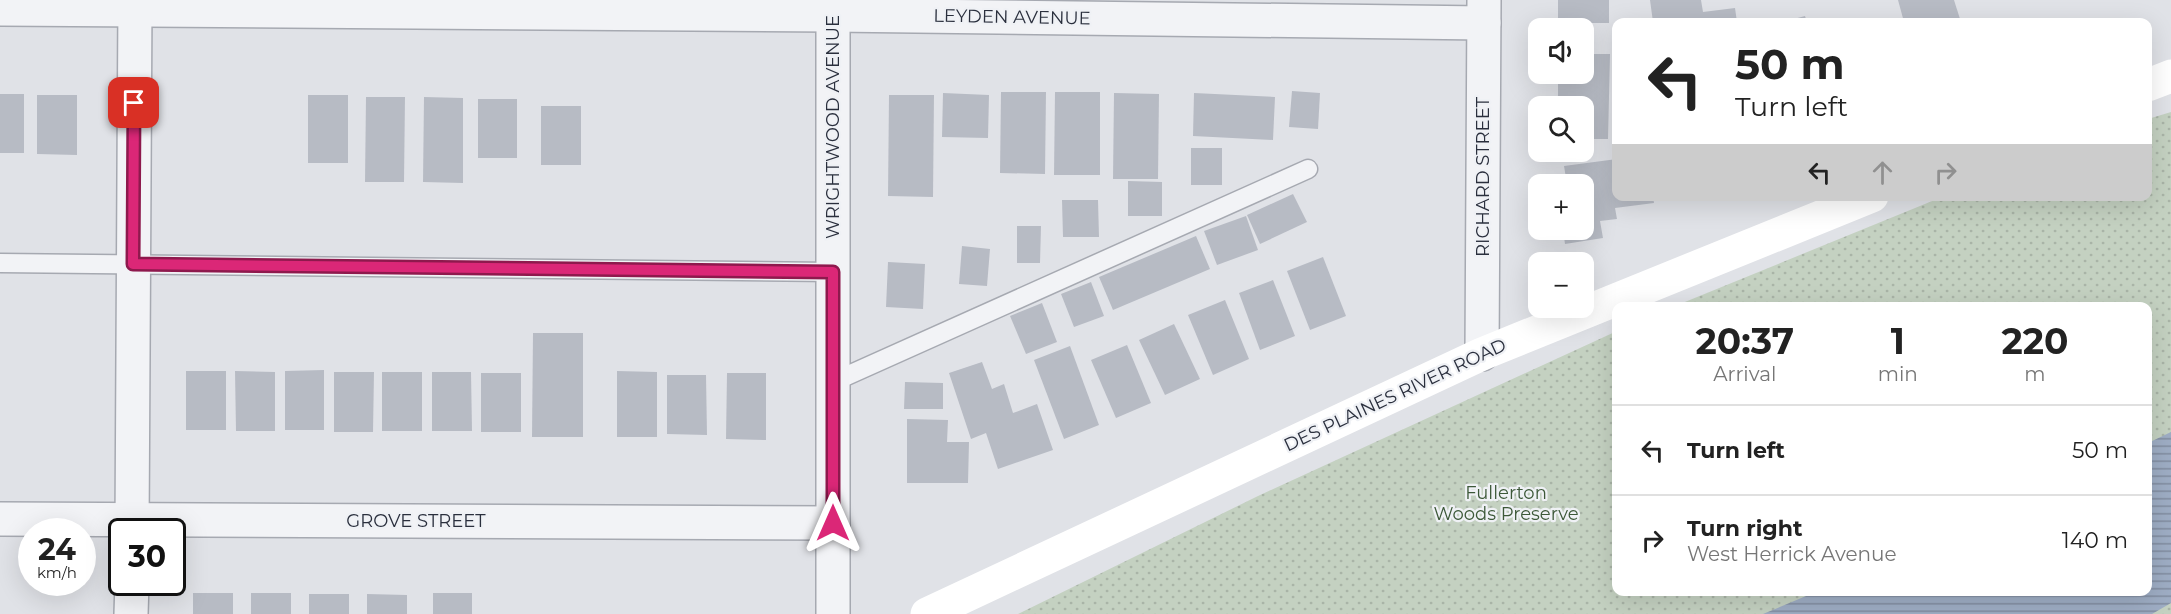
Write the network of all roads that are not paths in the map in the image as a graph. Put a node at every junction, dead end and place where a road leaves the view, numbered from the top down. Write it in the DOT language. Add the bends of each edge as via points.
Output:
graph roads {
  1 [pos="135,5"];
  2 [pos="833,7"];
  3 [pos="0,9"];
  4 [pos="1484,11"];
  5 [pos="2171,76"];
  6 [pos="2152,83"];
  7 [pos="1308,169"];
  8 [pos="1860,201"];
  9 [pos="0,263"];
  10 [pos="133,264"];
  11 [pos="833,272"];
  12 [pos="1482,354"];
  13 [pos="833,382"];
  14 [pos="132,518"];
  15 [pos="0,519"];
  16 [pos="833,523"];
  17 [pos="108,524"];
  18 [pos="186,525"];
  19 [pos="132,596"];
  20 [pos="131,614"];
  21 [pos="832,614"];
  22 [pos="927,614"];
  1 -- 2 [label="street, LEYDEN AVENUE"];
  1 -- 3 [label="street, LEYDEN AVENUE"];
  1 -- 10 [label="street"];
  2 -- 4 [label="street, LEYDEN AVENUE"];
  2 -- 11 [label="street, WRIGHTWOOD AVENUE"];
  4 -- 12 [label="street, RICHARD STREET"];
  5 -- 6 [label="main road"];
  7 -- 13 [label="lane"];
  8 -- 12 [label="main road, DES PLAINES RIVER ROAD"];
  9 -- 10 [label="lane"];
  10 -- 11 [label="lane"];
  10 -- 14 [label="street"];
  11 -- 13 [label="street, WRIGHTWOOD AVENUE"];
  12 -- 22 [label="main road, DES PLAINES RIVER ROAD"];
  13 -- 16 [label="street, WRIGHTWOOD AVENUE"];
  15 -- 17 [label="street, GROVE STREET"];
  16 -- 18 [label="street, GROVE STREET"];
  16 -- 21 [label="street, WRIGHTWOOD AVENUE"];
  19 -- 20 [label="street"];
}
